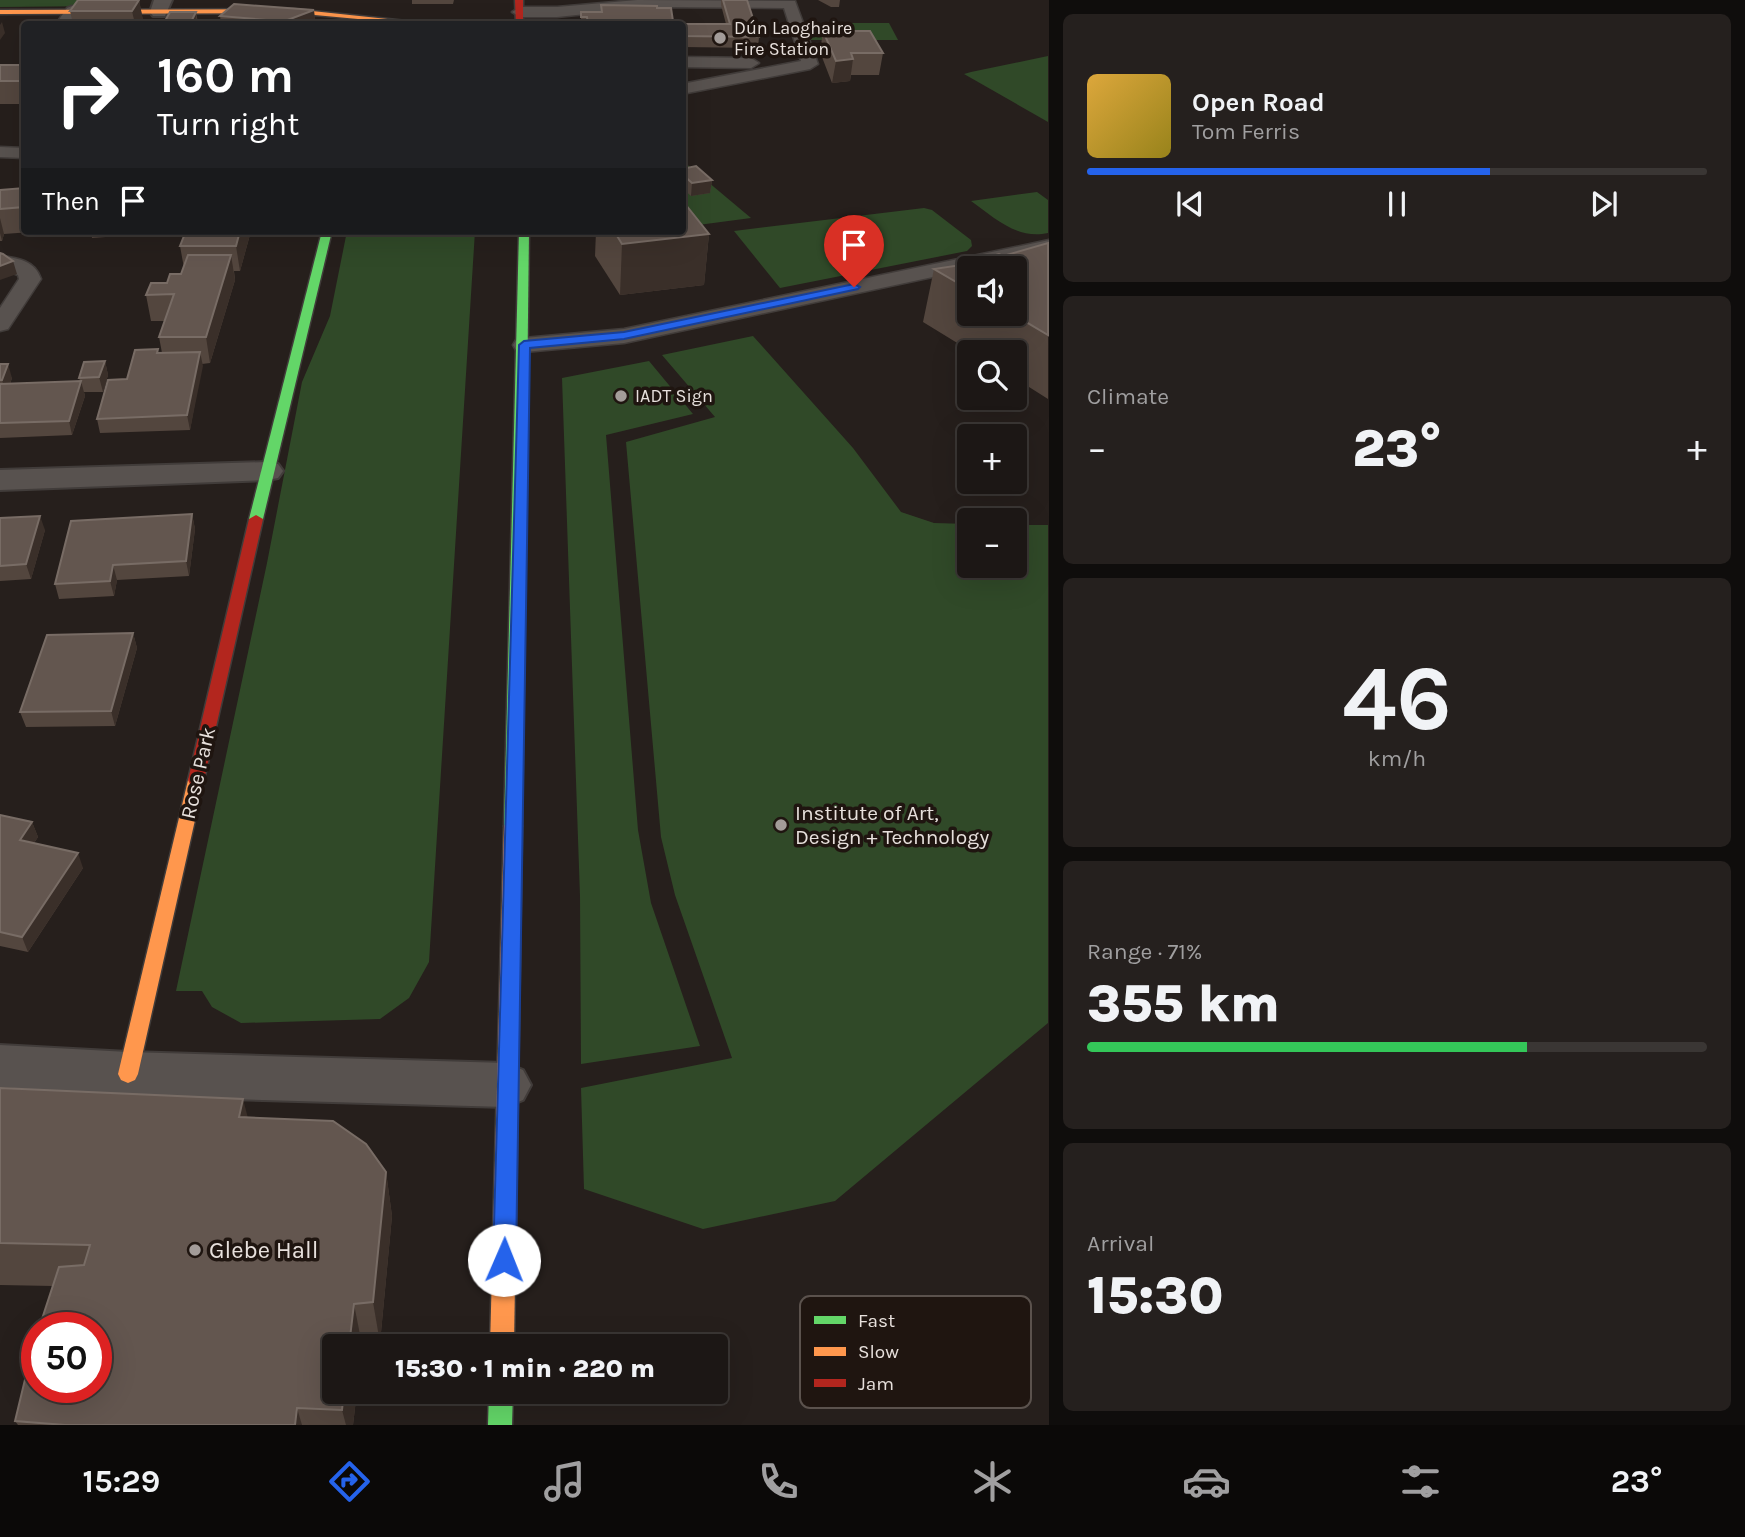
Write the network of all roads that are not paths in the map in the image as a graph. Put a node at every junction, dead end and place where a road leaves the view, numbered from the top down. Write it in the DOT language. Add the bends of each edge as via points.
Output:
graph roads {
  1 [pos="790,2"];
  2 [pos="0,12"];
  3 [pos="160,12"];
  4 [pos="520,12"];
  5 [pos="67,18"];
  6 [pos="372,21"];
  7 [pos="686,62"];
  8 [pos="810,64"];
  9 [pos="686,88"];
  10 [pos="0,152"];
  11 [pos="21,153"];
  12 [pos="326,235"];
  13 [pos="524,235"];
  14 [pos="1048,246"];
  15 [pos="0,262"];
  16 [pos="0,324"];
  17 [pos="524,345"];
  18 [pos="267,471"];
  19 [pos="0,480"];
  20 [pos="0,1066"];
  21 [pos="128,1074"];
  22 [pos="506,1086"];
  23 [pos="502,1334"];
  24 [pos="501,1404"];
  25 [pos="500,1425"];
  1 -- 4 [label="lane" via="653,3"];
  1 -- 8 [label="lane"];
  2 -- 5 [label="street"];
  3 -- 5 [label="street"];
  3 -- 6 [label="street" via="293,11"];
  7 -- 8 [label="lane"];
  8 -- 9 [label="lane"];
  10 -- 11 [label="lane"];
  12 -- 18 [label="street, Rose Park"];
  13 -- 17 [label="street"];
  14 -- 17 [label="lane" via="624,336"];
  15 -- 16 [label="lane" via="15,264 28,272 30,279"];
  17 -- 22 [label="street"];
  18 -- 19 [label="street"];
  18 -- 21 [label="street, Rose Park"];
  20 -- 21 [label="street"];
  21 -- 22 [label="street"];
  22 -- 23 [label="street"];
  24 -- 25 [label="street"];
}
